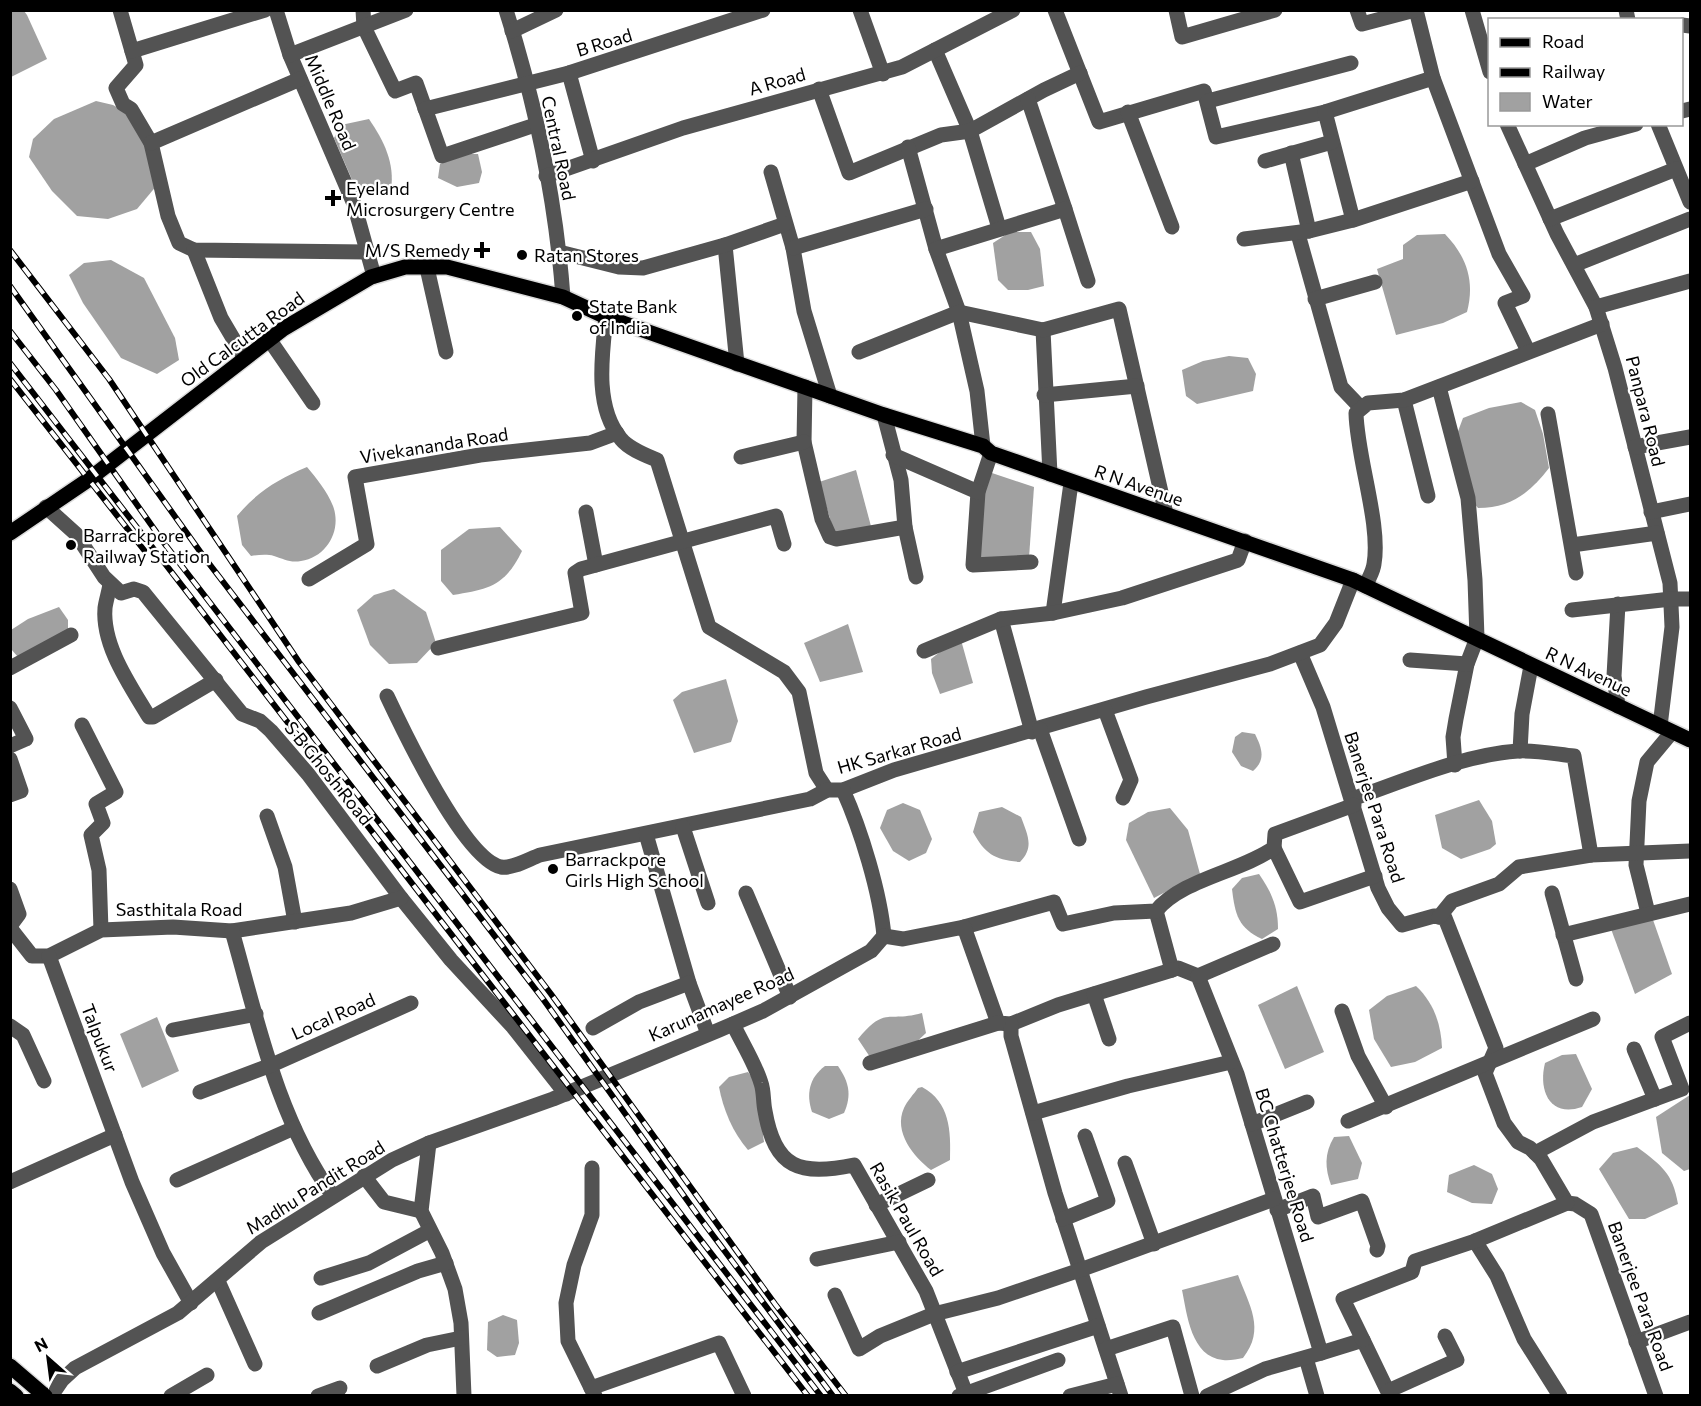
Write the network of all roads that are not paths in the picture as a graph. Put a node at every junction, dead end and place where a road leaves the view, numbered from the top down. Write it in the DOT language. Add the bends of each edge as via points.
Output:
graph roads {
  1 [pos="120,10"];
  2 [pos="265,10"];
  3 [pos="276,10"];
  4 [pos="363,10"];
  5 [pos="406,10"];
  6 [pos="506,10"];
  7 [pos="556,10"];
  8 [pos="763,10"];
  9 [pos="860,10"];
  10 [pos="1013,10"];
  11 [pos="1055,10"];
  12 [pos="1176,10"];
  13 [pos="1275,10"];
  14 [pos="1357,10"];
  15 [pos="1416,10"];
  16 [pos="1472,10"];
  17 [pos="1398,13"];
  18 [pos="364,27"];
  19 [pos="512,31"];
  20 [pos="935,50"];
  21 [pos="132,51"];
  22 [pos="1487,52"];
  23 [pos="290,55"];
  24 [pos="1351,63"];
  25 [pos="569,73"];
  26 [pos="1080,73"];
  27 [pos="883,74"];
  28 [pos="1433,78"];
  29 [pos="300,79"];
  30 [pos="525,85"];
  31 [pos="819,89"];
  32 [pos="1028,99"];
  33 [pos="1208,101"];
  34 [pos="424,109"];
  35 [pos="1128,112"];
  36 [pos="1325,112"];
  37 [pos="535,125"];
  38 [pos="1509,126"];
  39 [pos="1629,126"];
  40 [pos="1660,126"];
  41 [pos="970,131"];
  42 [pos="1332,142"];
  43 [pos="151,143"];
  44 [pos="908,147"];
  45 [pos="1291,153"];
  46 [pos="593,161"];
  47 [pos="1265,161"];
  48 [pos="1525,164"];
  49 [pos="1676,169"];
  50 [pos="771,172"];
  51 [pos="546,176"];
  52 [pos="1472,181"];
  53 [pos="1690,201"];
  54 [pos="1065,208"];
  55 [pos="926,209"];
  56 [pos="1550,219"];
  57 [pos="1690,219"];
  58 [pos="1353,220"];
  59 [pos="785,224"];
  60 [pos="1172,227"];
  61 [pos="999,228"];
  62 [pos="1304,233"];
  63 [pos="1244,239"];
  64 [pos="725,245"];
  65 [pos="793,248"];
  66 [pos="936,249"];
  67 [pos="194,250"];
  68 [pos="368,252"];
  69 [pos="559,252"];
  70 [pos="1574,265"];
  71 [pos="427,268"];
  72 [pos="374,276"];
  73 [pos="1088,281"];
  74 [pos="1690,281"];
  75 [pos="1376,282"];
  76 [pos="563,297"];
  77 [pos="1315,299"];
  78 [pos="1596,307"];
  79 [pos="959,312"];
  80 [pos="606,317"];
  81 [pos="1602,324"];
  82 [pos="1043,330"];
  83 [pos="269,339"];
  84 [pos="1528,351"];
  85 [pos="446,352"];
  86 [pos="859,352"];
  87 [pos="244,357"];
  88 [pos="737,364"];
  89 [pos="1137,386"];
  90 [pos="805,387"];
  91 [pos="1439,387"];
  92 [pos="1044,394"];
  93 [pos="830,396"];
  94 [pos="1404,400"];
  95 [pos="313,403"];
  96 [pos="1361,408"];
  97 [pos="1548,414"];
  98 [pos="884,415"];
  99 [pos="617,433"];
  100 [pos="1690,437"];
  101 [pos="804,442"];
  102 [pos="1635,447"];
  103 [pos="987,450"];
  104 [pos="893,455"];
  105 [pos="741,457"];
  106 [pos="1050,474"];
  107 [pos="1071,483"];
  108 [pos="978,492"];
  109 [pos="1428,496"];
  110 [pos="1690,504"];
  111 [pos="46,507"];
  112 [pos="586,512"];
  113 [pos="1652,512"];
  114 [pos="1166,514"];
  115 [pos="905,527"];
  116 [pos="1657,532"];
  117 [pos="10,533"];
  118 [pos="683,541"];
  119 [pos="1245,541"];
  120 [pos="784,544"];
  121 [pos="1572,545"];
  122 [pos="1031,562"];
  123 [pos="596,565"];
  124 [pos="1576,573"];
  125 [pos="916,577"];
  126 [pos="309,579"];
  127 [pos="1359,583"];
  128 [pos="110,584"];
  129 [pos="1671,599"];
  130 [pos="1690,599"];
  131 [pos="1618,604"];
  132 [pos="1572,610"];
  133 [pos="1053,613"];
  134 [pos="1001,619"];
  135 [pos="71,635"];
  136 [pos="1477,638"];
  137 [pos="438,648"];
  138 [pos="924,651"];
  139 [pos="1300,652"];
  140 [pos="1410,660"];
  141 [pos="1467,664"];
  142 [pos="1532,666"];
  143 [pos="10,668"];
  144 [pos="216,680"];
  145 [pos="387,696"];
  146 [pos="1618,706"];
  147 [pos="10,708"];
  148 [pos="1105,710"];
  149 [pos="82,725"];
  150 [pos="1666,729"];
  151 [pos="1036,731"];
  152 [pos="1690,740"];
  153 [pos="10,746"];
  154 [pos="1520,751"];
  155 [pos="10,759"];
  156 [pos="1455,765"];
  157 [pos="827,790"];
  158 [pos="843,790"];
  159 [pos="10,795"];
  160 [pos="1123,798"];
  161 [pos="1353,802"];
  162 [pos="267,816"];
  163 [pos="683,827"];
  164 [pos="646,834"];
  165 [pos="1079,840"];
  166 [pos="1274,848"];
  167 [pos="1690,851"];
  168 [pos="1636,854"];
  169 [pos="1592,855"];
  170 [pos="1375,876"];
  171 [pos="10,889"];
  172 [pos="746,893"];
  173 [pos="1552,894"];
  174 [pos="401,898"];
  175 [pos="708,903"];
  176 [pos="1690,904"];
  177 [pos="1156,911"];
  178 [pos="1648,913"];
  179 [pos="1439,917"];
  180 [pos="295,922"];
  181 [pos="10,927"];
  182 [pos="964,927"];
  183 [pos="101,930"];
  184 [pos="232,931"];
  185 [pos="1563,935"];
  186 [pos="884,936"];
  187 [pos="1273,944"];
  188 [pos="49,956"];
  189 [pos="1172,970"];
  190 [pos="1198,976"];
  191 [pos="1576,979"];
  192 [pos="689,983"];
  193 [pos="1094,994"];
  194 [pos="790,997"];
  195 [pos="411,1003"];
  196 [pos="1342,1011"];
  197 [pos="256,1014"];
  198 [pos="1593,1018"];
  199 [pos="1690,1023"];
  200 [pos="733,1024"];
  201 [pos="1004,1024"];
  202 [pos="10,1026"];
  203 [pos="593,1028"];
  204 [pos="173,1030"];
  205 [pos="708,1034"];
  206 [pos="1109,1039"];
  207 [pos="1634,1049"];
  208 [pos="1491,1060"];
  209 [pos="1231,1062"];
  210 [pos="870,1063"];
  211 [pos="270,1065"];
  212 [pos="44,1080"];
  213 [pos="200,1092"];
  214 [pos="566,1094"];
  215 [pos="1655,1099"];
  216 [pos="1307,1102"];
  217 [pos="1386,1107"];
  218 [pos="1033,1113"];
  219 [pos="1348,1121"];
  220 [pos="1252,1124"];
  221 [pos="294,1128"];
  222 [pos="115,1135"];
  223 [pos="1085,1136"];
  224 [pos="429,1143"];
  225 [pos="1535,1153"];
  226 [pos="1125,1162"];
  227 [pos="592,1168"];
  228 [pos="364,1176"];
  229 [pos="177,1180"];
  230 [pos="928,1180"];
  231 [pos="10,1182"];
  232 [pos="333,1196"];
  233 [pos="1567,1203"];
  234 [pos="1276,1204"];
  235 [pos="876,1205"];
  236 [pos="421,1211"];
  237 [pos="1063,1219"];
  238 [pos="429,1231"];
  239 [pos="1475,1241"];
  240 [pos="899,1242"];
  241 [pos="1154,1244"];
  242 [pos="1377,1250"];
  243 [pos="817,1259"];
  244 [pos="446,1263"];
  245 [pos="1080,1270"];
  246 [pos="321,1278"];
  247 [pos="218,1281"];
  248 [pos="835,1295"];
  249 [pos="191,1304"];
  250 [pos="319,1313"];
  251 [pos="934,1314"];
  252 [pos="1690,1322"];
  253 [pos="1098,1326"];
  254 [pos="1445,1336"];
  255 [pos="461,1338"];
  256 [pos="1363,1340"];
  257 [pos="1636,1342"];
  258 [pos="1106,1349"];
  259 [pos="1321,1353"];
  260 [pos="1306,1358"];
  261 [pos="1058,1360"];
  262 [pos="255,1364"];
  263 [pos="10,1366"];
  264 [pos="377,1366"];
  265 [pos="957,1372"];
  266 [pos="207,1375"];
  267 [pos="340,1388"];
  268 [pos="1119,1390"];
  269 [pos="10,1391"];
  270 [pos="593,1392"];
  271 [pos="1389,1393"];
  272 [pos="964,1394"];
  273 [pos="16,1395"];
  274 [pos="45,1395"];
  275 [pos="51,1395"];
  276 [pos="171,1395"];
  277 [pos="318,1395"];
  278 [pos="464,1395"];
  279 [pos="744,1395"];
  280 [pos="1070,1395"];
  281 [pos="1192,1395"];
  282 [pos="1207,1395"];
  283 [pos="1317,1395"];
  284 [pos="1560,1395"];
  285 [pos="1656,1395"];
  1 -- 21 [label="street"];
  2 -- 21 [label="street"];
  3 -- 23 [label="street, Middle Road"];
  4 -- 18 [label="street"];
  5 -- 18 [label="street"];
  6 -- 19 [label="street, Central Road"];
  7 -- 19 [label="street"];
  8 -- 25 [label="street, B Road"];
  9 -- 27 [label="street"];
  10 -- 20 [label="street, A Road"];
  11 -- 26 [label="street"];
  12 -- 13 [label="street" via="1182,37"];
  14 -- 17 [label="street" via="1362,24"];
  15 -- 17 [label="street"];
  15 -- 28 [label="street"];
  16 -- 22 [label="street"];
  18 -- 23 [label="street"];
  18 -- 34 [label="street" via="395,91 416,83"];
  19 -- 30 [label="street, Central Road"];
  20 -- 27 [label="street, A Road"];
  20 -- 41 [label="street"];
  21 -- 43 [label="street" via="136,65 116,88"];
  23 -- 29 [label="street, Middle Road"];
  24 -- 33 [label="street"];
  25 -- 30 [label="street, B Road"];
  25 -- 46 [label="street"];
  26 -- 32 [label="street"];
  26 -- 35 [label="street" via="1099,122"];
  27 -- 31 [label="street, A Road"];
  28 -- 36 [label="street"];
  28 -- 52 [label="street"];
  29 -- 43 [label="street"];
  29 -- 68 [label="street, Middle Road" via="354,204"];
  30 -- 34 [label="street, B Road"];
  30 -- 37 [label="street, Central Road"];
  31 -- 44 [label="street" via="849,173"];
  31 -- 46 [label="street, A Road" via="683,128"];
  32 -- 41 [label="street"];
  32 -- 54 [label="street"];
  33 -- 35 [label="street" via="1204,91"];
  33 -- 36 [label="street" via="1216,137"];
  34 -- 37 [label="street" via="442,156"];
  35 -- 60 [label="street"];
  36 -- 42 [label="street"];
  37 -- 51 [label="street, Central Road"];
  38 -- 48 [label="street, Panpara Road"];
  39 -- 48 [label="street" via="1585,138"];
  40 -- 49 [label="street"];
  41 -- 44 [label="street" via="940,135"];
  41 -- 61 [label="street"];
  42 -- 45 [label="street"];
  42 -- 58 [label="street"];
  43 -- 67 [label="street" via="175,234 179,243"];
  44 -- 55 [label="street"];
  45 -- 47 [label="street"];
  45 -- 62 [label="street"];
  46 -- 51 [label="street, A Road"];
  48 -- 56 [label="street, Panpara Road"];
  49 -- 53 [label="street"];
  49 -- 56 [label="street"];
  50 -- 59 [label="street"];
  51 -- 69 [label="street, Central Road"];
  52 -- 58 [label="street"];
  52 -- 84 [label="street" via="1499,254 1523,296 1505,303"];
  54 -- 61 [label="street"];
  54 -- 73 [label="street"];
  55 -- 65 [label="street"];
  55 -- 66 [label="street"];
  56 -- 70 [label="street, Panpara Road"];
  57 -- 70 [label="street"];
  58 -- 62 [label="street"];
  59 -- 64 [label="street"];
  59 -- 65 [label="street"];
  61 -- 66 [label="street"];
  62 -- 63 [label="street"];
  62 -- 77 [label="street"];
  64 -- 69 [label="street" via="643,268 619,267"];
  64 -- 88 [label="street"];
  65 -- 93 [label="street" via="804,310"];
  66 -- 79 [label="street"];
  67 -- 68 [label="street"];
  67 -- 87 [label="street" via="221,318"];
  68 -- 72 [label="street, Middle Road"];
  69 -- 76 [label="street, Central Road"];
  70 -- 78 [label="street, Panpara Road"];
  71 -- 72 [label="main road, Old Calcutta Road" via="405,267"];
  71 -- 76 [label="main road, Old Calcutta Road" via="447,267"];
  71 -- 85 [label="street"];
  72 -- 83 [label="main road, Old Calcutta Road"];
  74 -- 78 [label="street"];
  75 -- 77 [label="street"];
  76 -- 80 [label="main road, R N Avenue"];
  77 -- 96 [label="street" via="1341,387"];
  78 -- 81 [label="street, Panpara Road"];
  79 -- 82 [label="street"];
  79 -- 86 [label="street"];
  79 -- 103 [label="street"];
  80 -- 88 [label="main road, R N Avenue"];
  80 -- 99 [label="street" via="602,383 609,422"];
  81 -- 84 [label="street"];
  81 -- 102 [label="street, Panpara Road"];
  82 -- 89 [label="street" via="1119,309"];
  82 -- 92 [label="street"];
  83 -- 87 [label="main road, Old Calcutta Road"];
  83 -- 95 [label="street"];
  84 -- 91 [label="street"];
  87 -- 111 [label="main road, Old Calcutta Road" via="88,480"];
  88 -- 90 [label="main road, R N Avenue"];
  89 -- 92 [label="street"];
  89 -- 114 [label="street"];
  90 -- 93 [label="main road, R N Avenue"];
  90 -- 101 [label="street"];
  91 -- 94 [label="street"];
  91 -- 136 [label="street" via="1468,498"];
  92 -- 106 [label="street"];
  93 -- 98 [label="main road, R N Avenue"];
  94 -- 96 [label="street" via="1368,402"];
  94 -- 109 [label="street"];
  96 -- 127 [label="street, HK Sarkar Road" via="1356,413 1356,431 1372,524 1374,564"];
  97 -- 121 [label="street"];
  98 -- 103 [label="main road, R N Avenue"];
  98 -- 104 [label="street"];
  99 -- 118 [label="street" via="622,441 657,460"];
  99 -- 126 [label="street, Vivekananda Road" via="590,443 480,455 355,477 367,544"];
  100 -- 102 [label="street"];
  101 -- 105 [label="street"];
  101 -- 115 [label="street" via="830,537"];
  102 -- 113 [label="street, Panpara Road"];
  103 -- 106 [label="main road, R N Avenue"];
  103 -- 108 [label="street"];
  104 -- 108 [label="street"];
  104 -- 115 [label="street" via="901,480"];
  106 -- 107 [label="main road, R N Avenue"];
  107 -- 114 [label="main road, R N Avenue"];
  107 -- 133 [label="street"];
  108 -- 122 [label="street" via="973,565"];
  110 -- 113 [label="street"];
  111 -- 117 [label="main road, Old Calcutta Road"];
  111 -- 128 [label="street" via="76,534"];
  112 -- 123 [label="street"];
  113 -- 116 [label="street, Panpara Road"];
  114 -- 119 [label="main road, R N Avenue"];
  115 -- 125 [label="street"];
  116 -- 121 [label="street"];
  116 -- 129 [label="street, Panpara Road"];
  118 -- 120 [label="street" via="776,516"];
  118 -- 123 [label="street"];
  118 -- 157 [label="street" via="709,627 784,672 799,692 816,773"];
  119 -- 127 [label="main road, R N Avenue"];
  119 -- 133 [label="street" via="1238,560 1122,597"];
  121 -- 124 [label="street"];
  123 -- 137 [label="street" via="575,573 582,613"];
  127 -- 136 [label="main road, R N Avenue"];
  127 -- 139 [label="street, HK Sarkar Road" via="1320,645"];
  128 -- 144 [label="street, S B Ghosh Road" via="121,593 139,589 143,592"];
  128 -- 144 [label="street" via="105,609 110,638 122,671 149,717"];
  129 -- 130 [label="street"];
  129 -- 131 [label="street"];
  129 -- 150 [label="street, Panpara Road"];
  131 -- 132 [label="street"];
  131 -- 146 [label="street" via="1614,676"];
  133 -- 134 [label="street"];
  134 -- 138 [label="street"];
  134 -- 151 [label="street"];
  135 -- 143 [label="street"];
  136 -- 141 [label="street"];
  136 -- 142 [label="main road, R N Avenue"];
  139 -- 148 [label="street, HK Sarkar Road"];
  139 -- 161 [label="street, Banerjee Para Road" via="1323,707"];
  140 -- 141 [label="street"];
  141 -- 156 [label="street" via="1454,736"];
  142 -- 146 [label="main road, R N Avenue"];
  142 -- 154 [label="street" via="1522,714"];
  144 -- 174 [label="street, S B Ghosh Road" via="242,714 260,721 308,774"];
  145 -- 164 [label="street, HK Sarkar Road" via="416,760 470,841 493,864 502,867 540,855"];
  146 -- 150 [label="main road, R N Avenue"];
  147 -- 153 [label="street" via="26,739"];
  148 -- 151 [label="street, HK Sarkar Road"];
  148 -- 160 [label="street" via="1131,780"];
  149 -- 183 [label="street" via="116,792 96,804 103,823 91,835 99,870"];
  150 -- 152 [label="main road, R N Avenue"];
  150 -- 168 [label="street" via="1647,762 1639,801"];
  151 -- 158 [label="street, HK Sarkar Road" via="894,770"];
  151 -- 165 [label="street"];
  154 -- 156 [label="street"];
  154 -- 169 [label="street" via="1574,756"];
  155 -- 159 [label="street" via="21,791"];
  156 -- 161 [label="street"];
  157 -- 158 [label="street, HK Sarkar Road"];
  157 -- 163 [label="street, HK Sarkar Road" via="810,799"];
  158 -- 186 [label="street" via="871,875"];
  161 -- 166 [label="street" via="1275,834"];
  161 -- 170 [label="street, Banerjee Para Road"];
  162 -- 180 [label="street" via="285,867"];
  163 -- 164 [label="street, HK Sarkar Road"];
  163 -- 175 [label="street"];
  164 -- 192 [label="street"];
  166 -- 170 [label="street" via="1300,902"];
  166 -- 177 [label="street" via="1258,859 1184,890"];
  167 -- 168 [label="street"];
  168 -- 169 [label="street"];
  168 -- 178 [label="street"];
  169 -- 179 [label="street" via="1519,867 1499,884 1452,900"];
  170 -- 179 [label="street, Banerjee Para Road" via="1389,908 1402,924"];
  171 -- 181 [label="street" via="19,914"];
  172 -- 194 [label="street"];
  173 -- 185 [label="street"];
  174 -- 180 [label="street, Sasthitala Road" via="357,912"];
  174 -- 214 [label="street, S B Ghosh Road"];
  176 -- 178 [label="street"];
  177 -- 182 [label="street" via="1114,913 1063,924 1054,902"];
  177 -- 189 [label="street"];
  178 -- 185 [label="street"];
  179 -- 208 [label="street, Banerjee Para Road" via="1445,918 1451,930 1496,1048"];
  180 -- 184 [label="street, Sasthitala Road"];
  181 -- 188 [label="street" via="32,957"];
  182 -- 186 [label="street" via="903,939"];
  182 -- 201 [label="street"];
  183 -- 184 [label="street, Sasthitala Road" via="173,927"];
  183 -- 188 [label="street, Sasthitala Road"];
  184 -- 197 [label="street"];
  185 -- 191 [label="street"];
  186 -- 194 [label="street, Karunamayee Road" via="872,951"];
  187 -- 190 [label="street"];
  188 -- 222 [label="street, Talpukur"];
  189 -- 190 [label="street" via="1178,968"];
  189 -- 193 [label="street"];
  190 -- 209 [label="street, BC Chatterjee Road"];
  192 -- 203 [label="street" via="639,1002"];
  192 -- 205 [label="street"];
  193 -- 201 [label="street"];
  193 -- 206 [label="street"];
  194 -- 200 [label="street, Karunamayee Road"];
  195 -- 211 [label="street, Local Road"];
  196 -- 217 [label="street" via="1358,1056"];
  197 -- 204 [label="street"];
  197 -- 211 [label="street"];
  198 -- 208 [label="street"];
  199 -- 215 [label="street" via="1662,1037 1682,1089"];
  200 -- 205 [label="street, Karunamayee Road"];
  200 -- 235 [label="street, Rasik Paul Road" via="762,1084 765,1113 780,1155 800,1169 812,1171 854,1165"];
  201 -- 210 [label="street"];
  201 -- 218 [label="street"];
  202 -- 212 [label="street" via="23,1035"];
  205 -- 214 [label="street, Karunamayee Road"];
  207 -- 215 [label="street"];
  208 -- 217 [label="street"];
  208 -- 225 [label="street, Banerjee Para Road" via="1485,1073 1504,1123 1518,1143"];
  209 -- 218 [label="street"];
  209 -- 220 [label="street, BC Chatterjee Road"];
  211 -- 213 [label="street, Local Road"];
  211 -- 221 [label="street"];
  214 -- 224 [label="street, Madhu Pandit Road"];
  215 -- 225 [label="street" via="1593,1122"];
  216 -- 220 [label="street"];
  217 -- 219 [label="street"];
  218 -- 237 [label="street"];
  220 -- 234 [label="street, BC Chatterjee Road"];
  221 -- 229 [label="street"];
  221 -- 232 [label="street"];
  222 -- 231 [label="street"];
  222 -- 249 [label="street, Talpukur" via="163,1253"];
  223 -- 237 [label="street" via="1108,1201"];
  224 -- 228 [label="street, Madhu Pandit Road"];
  224 -- 236 [label="street"];
  225 -- 233 [label="street, Banerjee Para Road"];
  226 -- 241 [label="street"];
  227 -- 270 [label="street" via="592,1215 574,1265 566,1303 568,1341"];
  228 -- 232 [label="street, Madhu Pandit Road"];
  228 -- 236 [label="street" via="384,1202"];
  230 -- 235 [label="street"];
  232 -- 247 [label="street, Madhu Pandit Road" via="261,1242"];
  233 -- 239 [label="street"];
  233 -- 257 [label="street, Banerjee Para Road" via="1591,1214"];
  234 -- 241 [label="street"];
  234 -- 242 [label="street" via="1313,1196 1318,1217 1362,1201"];
  234 -- 259 [label="street, BC Chatterjee Road"];
  235 -- 240 [label="street, Rasik Paul Road"];
  236 -- 238 [label="street"];
  237 -- 245 [label="street"];
  238 -- 244 [label="street"];
  238 -- 246 [label="street" via="369,1263"];
  239 -- 256 [label="street" via="1415,1261 1412,1272 1343,1299"];
  239 -- 284 [label="street" via="1497,1276 1524,1339"];
  240 -- 243 [label="street"];
  240 -- 251 [label="street, Rasik Paul Road" via="926,1290"];
  241 -- 245 [label="street"];
  244 -- 250 [label="street"];
  244 -- 255 [label="street" via="457,1300"];
  245 -- 251 [label="street" via="998,1298"];
  245 -- 253 [label="street"];
  247 -- 249 [label="street, Madhu Pandit Road"];
  247 -- 262 [label="street"];
  248 -- 251 [label="street" via="859,1349"];
  249 -- 275 [label="street, Madhu Pandit Road" via="90,1358 62,1380"];
  251 -- 265 [label="street, Rasik Paul Road"];
  252 -- 257 [label="street"];
  253 -- 258 [label="street"];
  253 -- 265 [label="street"];
  254 -- 271 [label="street" via="1457,1360"];
  255 -- 264 [label="street" via="427,1345"];
  255 -- 278 [label="street"];
  256 -- 259 [label="street"];
  256 -- 271 [label="street"];
  257 -- 285 [label="street, Banerjee Para Road"];
  258 -- 268 [label="street"];
  258 -- 281 [label="street" via="1173,1327"];
  259 -- 260 [label="street"];
  260 -- 282 [label="street" via="1265,1370"];
  260 -- 283 [label="street"];
  261 -- 272 [label="street"];
  263 -- 274 [label="main road"];
  265 -- 272 [label="street, Rasik Paul Road"];
  266 -- 276 [label="street"];
  267 -- 277 [label="street"];
  268 -- 280 [label="street"];
  269 -- 273 [label="main road"];
  270 -- 279 [label="street" via="719,1343"];
}
